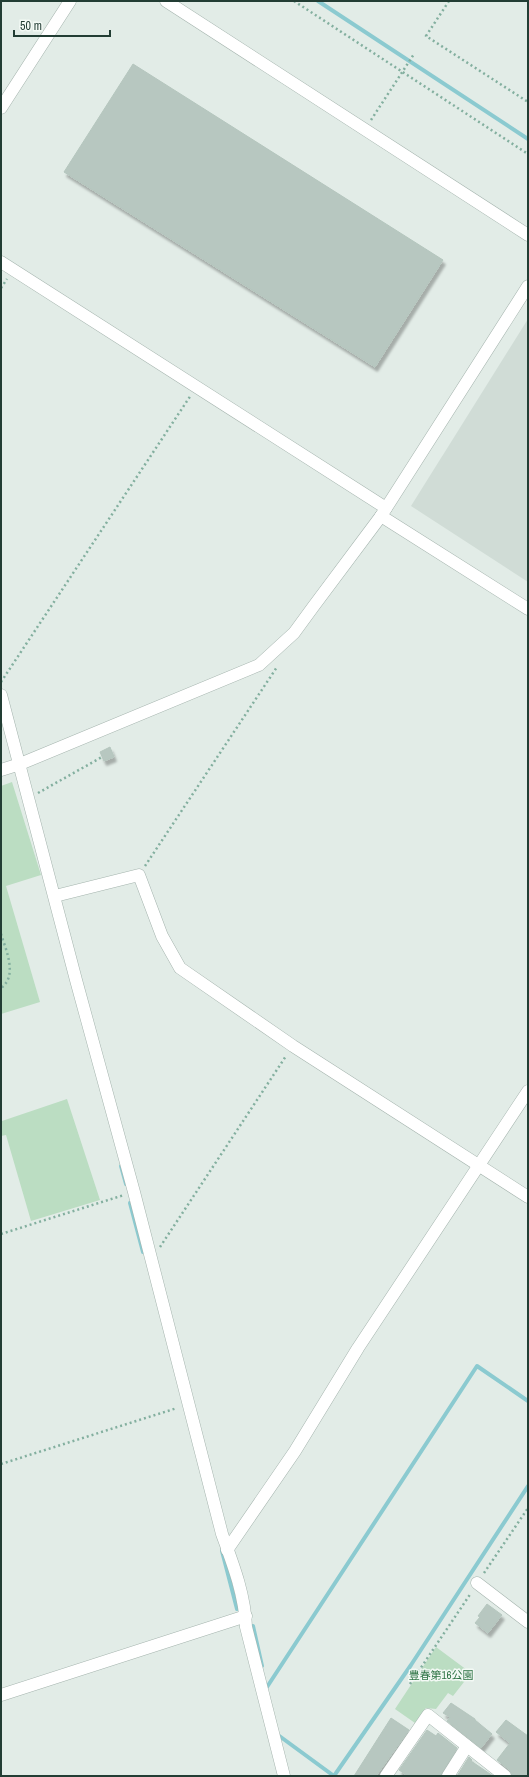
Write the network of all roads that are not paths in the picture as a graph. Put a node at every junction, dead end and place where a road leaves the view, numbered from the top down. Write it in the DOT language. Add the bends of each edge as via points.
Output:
graph roads {
  1 [pos="70,1"];
  2 [pos="166,1"];
  3 [pos="1,108"];
  4 [pos="528,235"];
  5 [pos="1,262"];
  6 [pos="528,286"];
  7 [pos="383,512"];
  8 [pos="528,609"];
  9 [pos="1,695"];
  10 [pos="20,764"];
  11 [pos="1,770"];
  12 [pos="55,896"];
  13 [pos="528,1090"];
  14 [pos="480,1164"];
  15 [pos="528,1197"];
  16 [pos="227,1550"];
  17 [pos="477,1583"];
  18 [pos="246,1616"];
  19 [pos="528,1622"];
  20 [pos="1,1695"];
  21 [pos="468,1746"];
  22 [pos="284,1776"];
  23 [pos="386,1776"];
  24 [pos="448,1776"];
  25 [pos="505,1776"];
  1 -- 3 [label="street"];
  2 -- 4 [label="street"];
  5 -- 7 [label="street" via="196,387"];
  6 -- 7 [label="street"];
  7 -- 8 [label="street"];
  7 -- 10 [label="street" via="294,633 259,665"];
  9 -- 10 [label="street"];
  10 -- 11 [label="street"];
  10 -- 12 [label="street"];
  12 -- 14 [label="street" via="139,875 162,936 180,968 293,1046"];
  12 -- 16 [label="street"];
  13 -- 14 [label="street"];
  14 -- 15 [label="street"];
  14 -- 16 [label="street" via="358,1348 295,1451"];
  16 -- 18 [label="street"];
  17 -- 19 [label="street"];
  18 -- 20 [label="street"];
  18 -- 22 [label="street" via="246,1627"];
  21 -- 23 [label="street" via="428,1715"];
  21 -- 24 [label="street"];
  21 -- 25 [label="street"];
}
